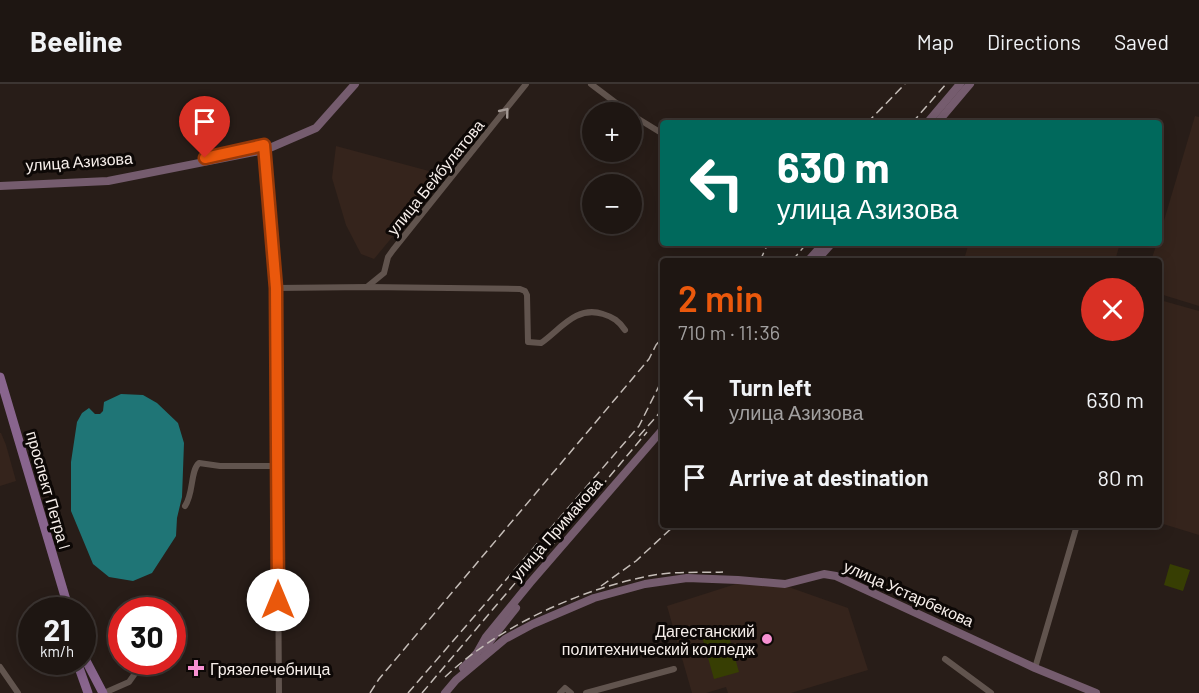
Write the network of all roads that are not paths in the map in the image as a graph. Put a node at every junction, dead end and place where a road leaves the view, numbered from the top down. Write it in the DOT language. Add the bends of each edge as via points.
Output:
graph roads {
  1 [pos="350,84"];
  2 [pos="355,84"];
  3 [pos="526,84"];
  4 [pos="591,84"];
  5 [pos="960,84"];
  6 [pos="970,84"];
  7 [pos="615,102"];
  8 [pos="930,120"];
  9 [pos="940,120"];
  10 [pos="642,121"];
  11 [pos="660,132"];
  12 [pos="264,148"];
  13 [pos="0,181"];
  14 [pos="0,186"];
  15 [pos="821,246"];
  16 [pos="829,246"];
  17 [pos="811,258"];
  18 [pos="819,258"];
  19 [pos="368,287"];
  20 [pos="276,288"];
  21 [pos="625,330"];
  22 [pos="0,377"];
  23 [pos="0,396"];
  24 [pos="660,432"];
  25 [pos="660,440"];
  26 [pos="278,465"];
  27 [pos="185,506"];
  28 [pos="1076,528"];
  29 [pos="60,597"];
  30 [pos="65,597"];
  31 [pos="491,642"];
  32 [pos="480,651"];
  33 [pos="945,659"];
  34 [pos="0,667"];
  35 [pos="1036,668"];
  36 [pos="674,669"];
  37 [pos="81,675"];
  38 [pos="94,675"];
  39 [pos="134,675"];
  40 [pos="86,692"];
  41 [pos="103,692"];
  42 [pos="18,693"];
  43 [pos="279,693"];
  44 [pos="440,693"];
  45 [pos="445,693"];
  46 [pos="560,693"];
  47 [pos="571,693"];
  48 [pos="586,693"];
  49 [pos="991,693"];
  50 [pos="1097,693"];
  1 -- 12 [label="main road, улица Азизова" via="317,123"];
  2 -- 12 [label="main road, улица Азизова" via="316,128"];
  19 -- 3 [label="street, улица Бейбулатова, one-way" via="382,276 388,257"];
  4 -- 7 [label="street"];
  5 -- 8 [label="main road"];
  6 -- 9 [label="main road"];
  10 -- 11 [label="street"];
  12 -- 13 [label="main road, улица Азизова" via="109,177"];
  12 -- 14 [label="main road, улица Азизова" via="108,181"];
  12 -- 20 [label="street"];
  15 -- 17 [label="main road"];
  16 -- 18 [label="main road"];
  19 -- 20 [label="street"];
  19 -- 21 [label="street" via="520,289 527,295 528,342 541,343 585,312 612,317"];
  20 -- 26 [label="street"];
  22 -- 30 [label="main road, проспект Петра I"];
  23 -- 29 [label="main road, проспект Петра I"];
  24 -- 32 [label="main road, улица Примакова" via="530,583 486,637"];
  25 -- 31 [label="main road, улица Примакова"];
  26 -- 27 [label="street" via="199,463"];
  26 -- 43 [label="street"];
  28 -- 35 [label="street"];
  31 -- 32 [label="main road, улица Примакова"];
  31 -- 35 [label="main road" via="562,608 642,582 687,576 780,581 821,570 837,573"];
  32 -- 35 [label="main road, улица Устарбекова" via="594,598 645,584 687,578 785,584 824,574 847,580"];
  32 -- 44 [label="main road"];
  32 -- 45 [label="main road, улица Устарбекова"];
  33 -- 49 [label="street"];
  34 -- 42 [label="street"];
  35 -- 50 [label="main road"];
  36 -- 48 [label="street"];
  37 -- 40 [label="main road"];
  38 -- 41 [label="main road"];
  39 -- 41 [label="street" via="129,682"];
  40 -- 41 [label="main road" via="94,683"];
  46 -- 47 [label="street" via="565,688"];
}
